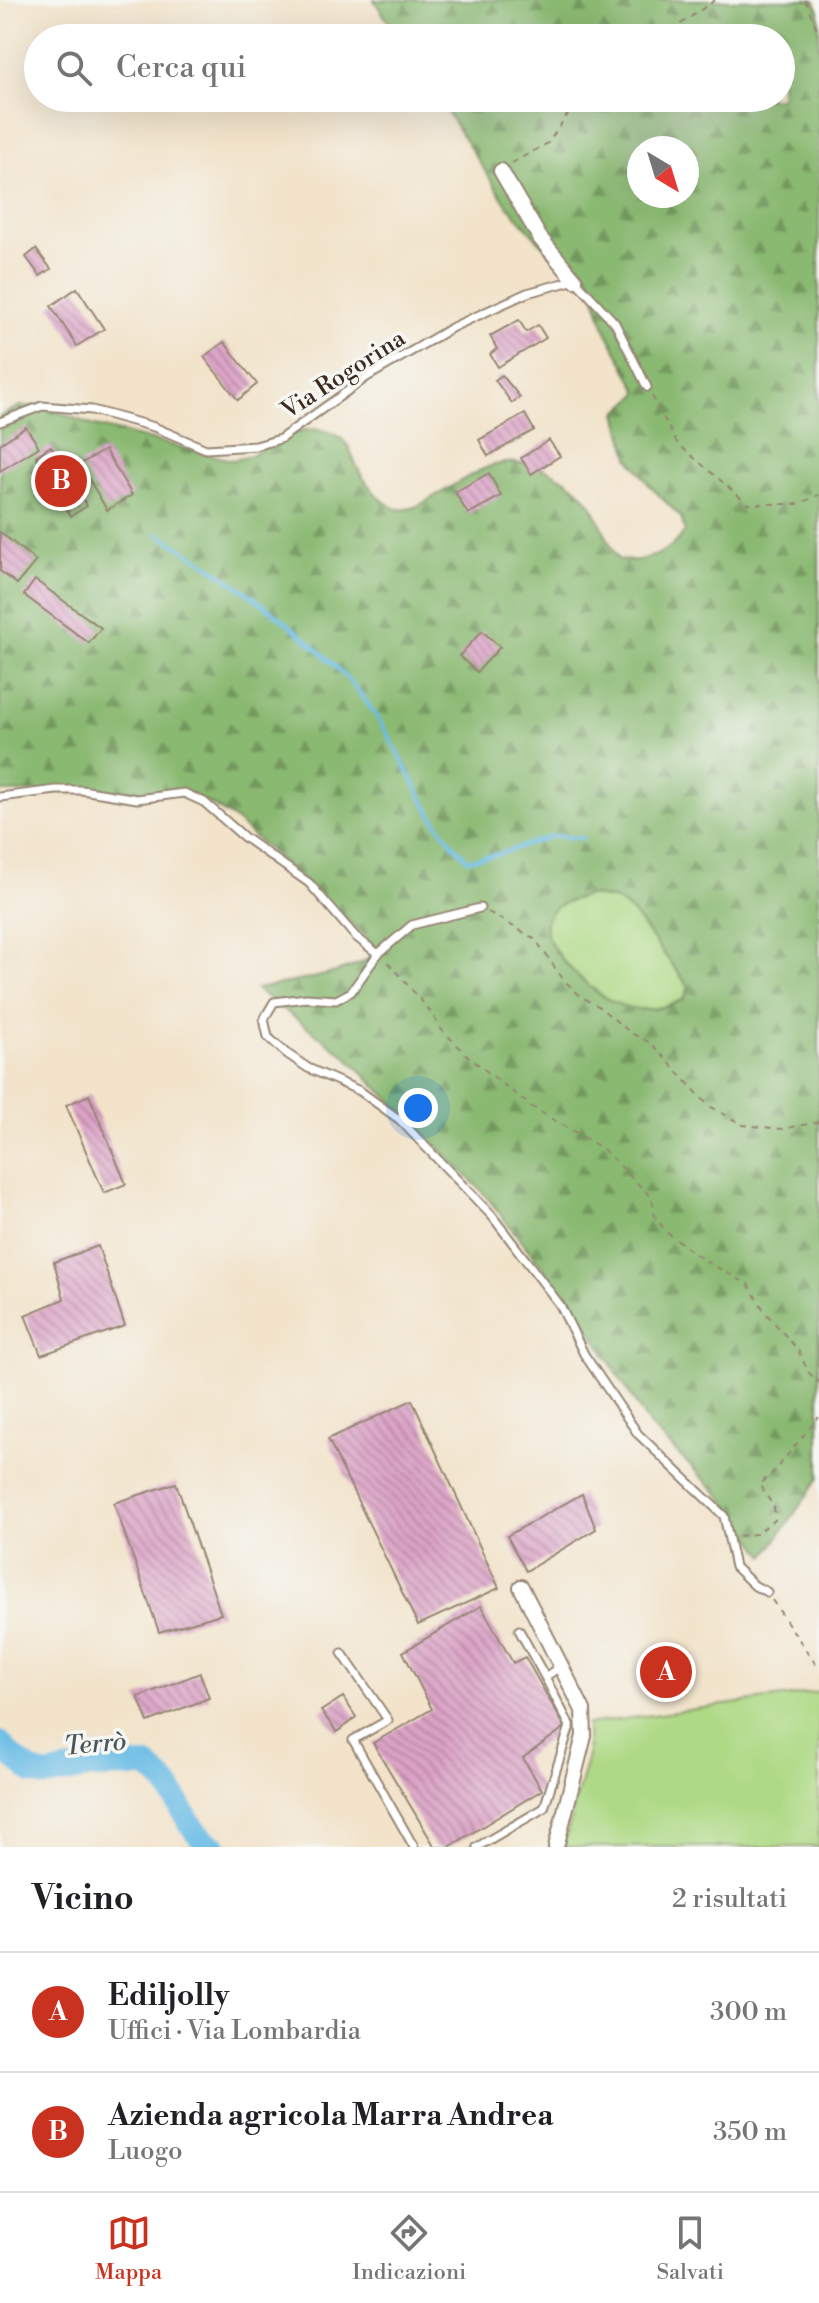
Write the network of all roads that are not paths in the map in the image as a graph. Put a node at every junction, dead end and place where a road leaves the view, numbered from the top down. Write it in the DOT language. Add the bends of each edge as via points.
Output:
graph roads {
  1 [pos="501,171"];
  2 [pos="575,280"];
  3 [pos="647,387"];
  4 [pos="0,422"];
  5 [pos="0,797"];
  6 [pos="480,908"];
  7 [pos="378,954"];
  8 [pos="521,1587"];
  9 [pos="767,1592"];
  10 [pos="519,1630"];
  11 [pos="342,1653"];
  12 [pos="561,1666"];
  13 [pos="545,1677"];
  14 [pos="414,1847"];
  15 [pos="477,1847"];
  16 [pos="556,1847"];
  1 -- 2 [label="street" via="540,238"];
  2 -- 3 [label="lane" via="615,323"];
  2 -- 4 [label="lane, Via Rogorina" via="527,293 453,327 367,377 280,439 256,446 206,449 92,410 42,406"];
  5 -- 7 [label="lane" via="56,790 137,799 184,793 204,802 309,883"];
  6 -- 7 [label="lane" via="412,925"];
  7 -- 9 [label="lane" via="351,992 336,1000 274,1002 264,1019 268,1037 308,1068 360,1091 400,1120 505,1232 560,1305 584,1354 638,1434 724,1516 735,1567"];
  8 -- 12 [label="street"];
  10 -- 13 [label="lane"];
  11 -- 14 [label="lane" via="388,1720 353,1740"];
  12 -- 13 [label="lane"];
  12 -- 16 [label="street" via="583,1710 584,1736"];
  13 -- 15 [label="lane" via="570,1726 544,1808"];
}
